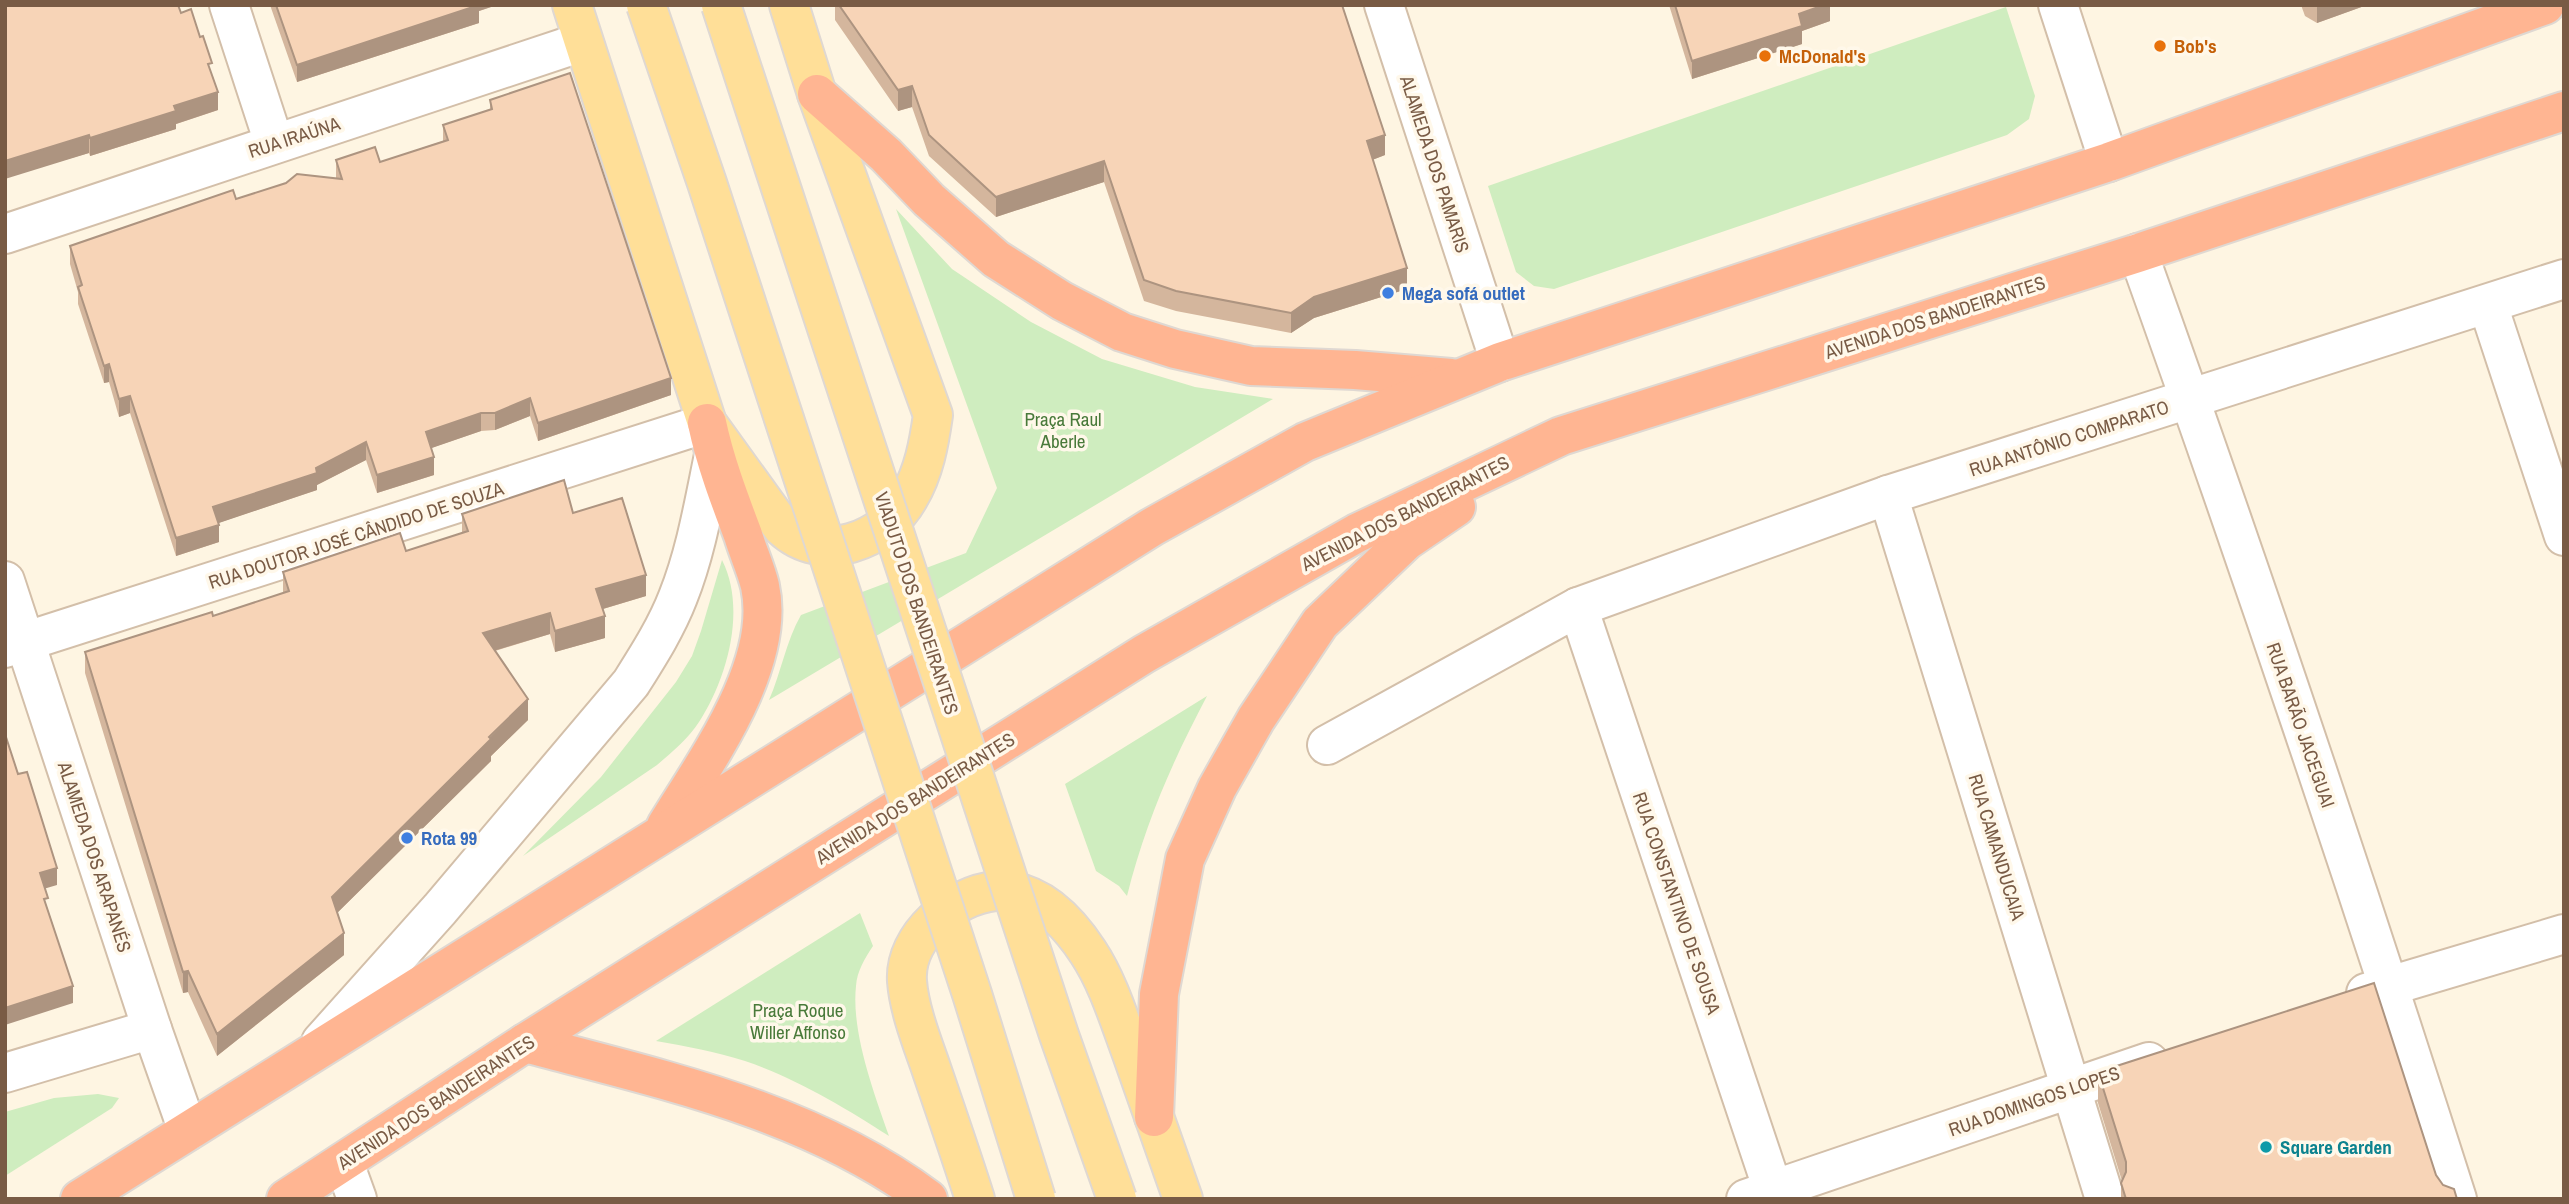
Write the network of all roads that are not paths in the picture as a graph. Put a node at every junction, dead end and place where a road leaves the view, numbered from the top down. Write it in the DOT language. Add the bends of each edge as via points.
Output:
graph roads {
  1 [pos="229,5"];
  2 [pos="572,5"];
  3 [pos="646,5"];
  4 [pos="721,5"];
  5 [pos="789,5"];
  6 [pos="1384,5"];
  7 [pos="2058,5"];
  8 [pos="2545,5"];
  9 [pos="582,42"];
  10 [pos="817,94"];
  11 [pos="2564,111"];
  12 [pos="274,143"];
  13 [pos="2109,162"];
  14 [pos="5,234"];
  15 [pos="2138,253"];
  16 [pos="2564,279"];
  17 [pos="2488,305"];
  18 [pos="1500,362"];
  19 [pos="1456,379"];
  20 [pos="2191,399"];
  21 [pos="1561,436"];
  22 [pos="710,439"];
  23 [pos="1888,495"];
  24 [pos="2564,536"];
  25 [pos="5,582"];
  26 [pos="1578,607"];
  27 [pos="15,645"];
  28 [pos="1327,745"];
  29 [pos="660,835"];
  30 [pos="2564,934"];
  31 [pos="2389,985"];
  32 [pos="2336,1002"];
  33 [pos="152,1029"];
  34 [pos="525,1042"];
  35 [pos="2177,1053"];
  36 [pos="309,1055"];
  37 [pos="5,1073"];
  38 [pos="2072,1087"];
  39 [pos="1154,1117"];
  40 [pos="188,1131"];
  41 [pos="344,1163"];
  42 [pos="1765,1196"];
  43 [pos="80,1199"];
  44 [pos="286,1199"];
  45 [pos="357,1199"];
  46 [pos="928,1199"];
  47 [pos="975,1199"];
  48 [pos="1035,1199"];
  49 [pos="1117,1199"];
  50 [pos="1183,1199"];
  51 [pos="2105,1199"];
  52 [pos="2457,1199"];
  1 -- 12 [label="street"];
  2 -- 9 [label="main road"];
  3 -- 48 [label="main road, bridge"];
  4 -- 49 [label="main road, VIADUTO DOS BANDEIRANTES, bridge"];
  5 -- 10 [label="main road"];
  6 -- 18 [label="street, ALAMEDA DOS PAMARIS"];
  7 -- 13 [label="street"];
  8 -- 13 [label="highway"];
  9 -- 12 [label="street, RUA IRAÚNA"];
  9 -- 22 [label="main road"];
  10 -- 19 [label="highway" via="996,259 1122,332 1251,366"];
  10 -- 22 [label="main road" via="933,415 924,460 909,498 890,524 849,545 824,548 792,536 782,527"];
  11 -- 15 [label="highway, AVENIDA DOS BANDEIRANTES"];
  12 -- 14 [label="street, RUA IRAÚNA"];
  13 -- 18 [label="highway"];
  15 -- 20 [label="street, RUA BARÃO JACEGUAI"];
  15 -- 21 [label="highway, AVENIDA DOS BANDEIRANTES"];
  16 -- 17 [label="street, RUA ANTÔNIO COMPARATO"];
  17 -- 20 [label="street, RUA ANTÔNIO COMPARATO"];
  17 -- 24 [label="street"];
  18 -- 19 [label="highway"];
  19 -- 29 [label="highway" via="1306,442 1152,527"];
  20 -- 23 [label="street, RUA ANTÔNIO COMPARATO"];
  20 -- 31 [label="street, RUA BARÃO JACEGUAI"];
  21 -- 34 [label="highway, AVENIDA DOS BANDEIRANTES" via="1357,533 1144,654"];
  21 -- 39 [label="highway" via="1406,541 1320,623 1256,719 1217,788 1185,859 1159,994"];
  22 -- 27 [label="street, RUA DOUTOR JOSÉ CÂNDIDO DE SOUZA"];
  22 -- 29 [label="highway" via="760,588 761,619 754,666 736,708"];
  22 -- 36 [label="street" via="701,518 678,597 631,683"];
  23 -- 26 [label="street, RUA ANTÔNIO COMPARATO"];
  23 -- 38 [label="street, RUA CAMANDUCAIA"];
  25 -- 27 [label="street, ALAMEDA DOS ARAPANÉS"];
  26 -- 28 [label="street, RUA ANTÔNIO COMPARATO"];
  26 -- 42 [label="street, RUA CONSTANTINO DE SOUSA"];
  27 -- 33 [label="street, ALAMEDA DOS ARAPANÉS"];
  29 -- 36 [label="highway"];
  30 -- 31 [label="street"];
  31 -- 32 [label="street"];
  31 -- 52 [label="street, RUA BARÃO JACEGUAI"];
  33 -- 37 [label="street"];
  33 -- 40 [label="street, ALAMEDA DOS ARAPANÉS"];
  34 -- 41 [label="highway, AVENIDA DOS BANDEIRANTES"];
  34 -- 46 [label="highway" via="696,1088 780,1118 838,1143"];
  35 -- 38 [label="street, RUA DOMINGOS LOPES"];
  36 -- 40 [label="highway"];
  38 -- 42 [label="street, RUA DOMINGOS LOPES"];
  38 -- 51 [label="street, RUA CAMANDUCAIA"];
  39 -- 47 [label="main road" via="1112,998 1088,951 1056,913 1035,898 1007,890 978,893 944,911 922,935 909,961 907,982"];
  39 -- 50 [label="main road"];
  40 -- 43 [label="highway"];
  41 -- 44 [label="highway, AVENIDA DOS BANDEIRANTES"];
  41 -- 45 [label="street"];
}
